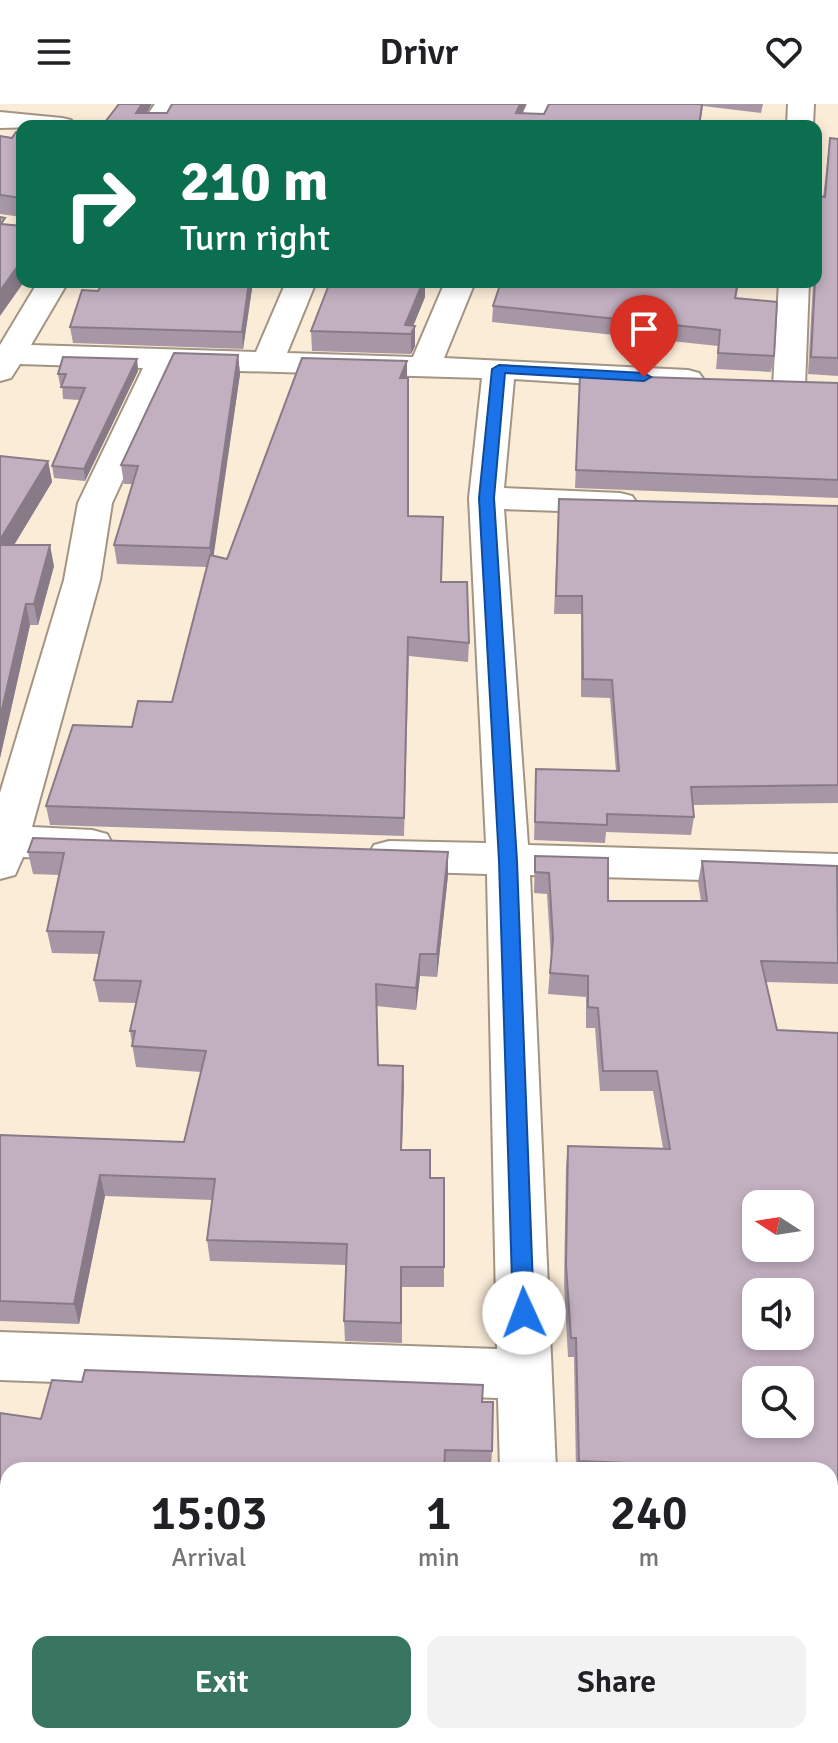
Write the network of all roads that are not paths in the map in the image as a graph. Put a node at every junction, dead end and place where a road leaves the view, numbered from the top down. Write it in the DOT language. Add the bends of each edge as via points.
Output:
graph roads {
  1 [pos="49,288"];
  2 [pos="299,288"];
  3 [pos="458,288"];
  4 [pos="794,288"];
  5 [pos="4,359"];
  6 [pos="163,359"];
  7 [pos="268,362"];
  8 [pos="425,366"];
  9 [pos="499,369"];
  10 [pos="713,381"];
  11 [pos="787,386"];
  12 [pos="486,498"];
  13 [pos="646,504"];
  14 [pos="129,846"];
  15 [pos="2,849"];
  16 [pos="346,855"];
  17 [pos="508,861"];
  18 [pos="838,869"];
  19 [pos="0,1356"];
  20 [pos="526,1374"];
  21 [pos="528,1462"];
  1 -- 5 [label="street"];
  2 -- 7 [label="street"];
  3 -- 8 [label="street"];
  4 -- 11 [label="street"];
  5 -- 6 [label="street"];
  6 -- 7 [label="street"];
  6 -- 15 [label="street" via="95,503 82,580"];
  7 -- 8 [label="street"];
  8 -- 9 [label="street"];
  9 -- 10 [label="street"];
  9 -- 12 [label="street"];
  12 -- 13 [label="street"];
  12 -- 17 [label="street"];
  14 -- 15 [label="street"];
  16 -- 17 [label="street"];
  17 -- 18 [label="street"];
  17 -- 20 [label="street"];
  19 -- 20 [label="street"];
  20 -- 21 [label="street"];
}
